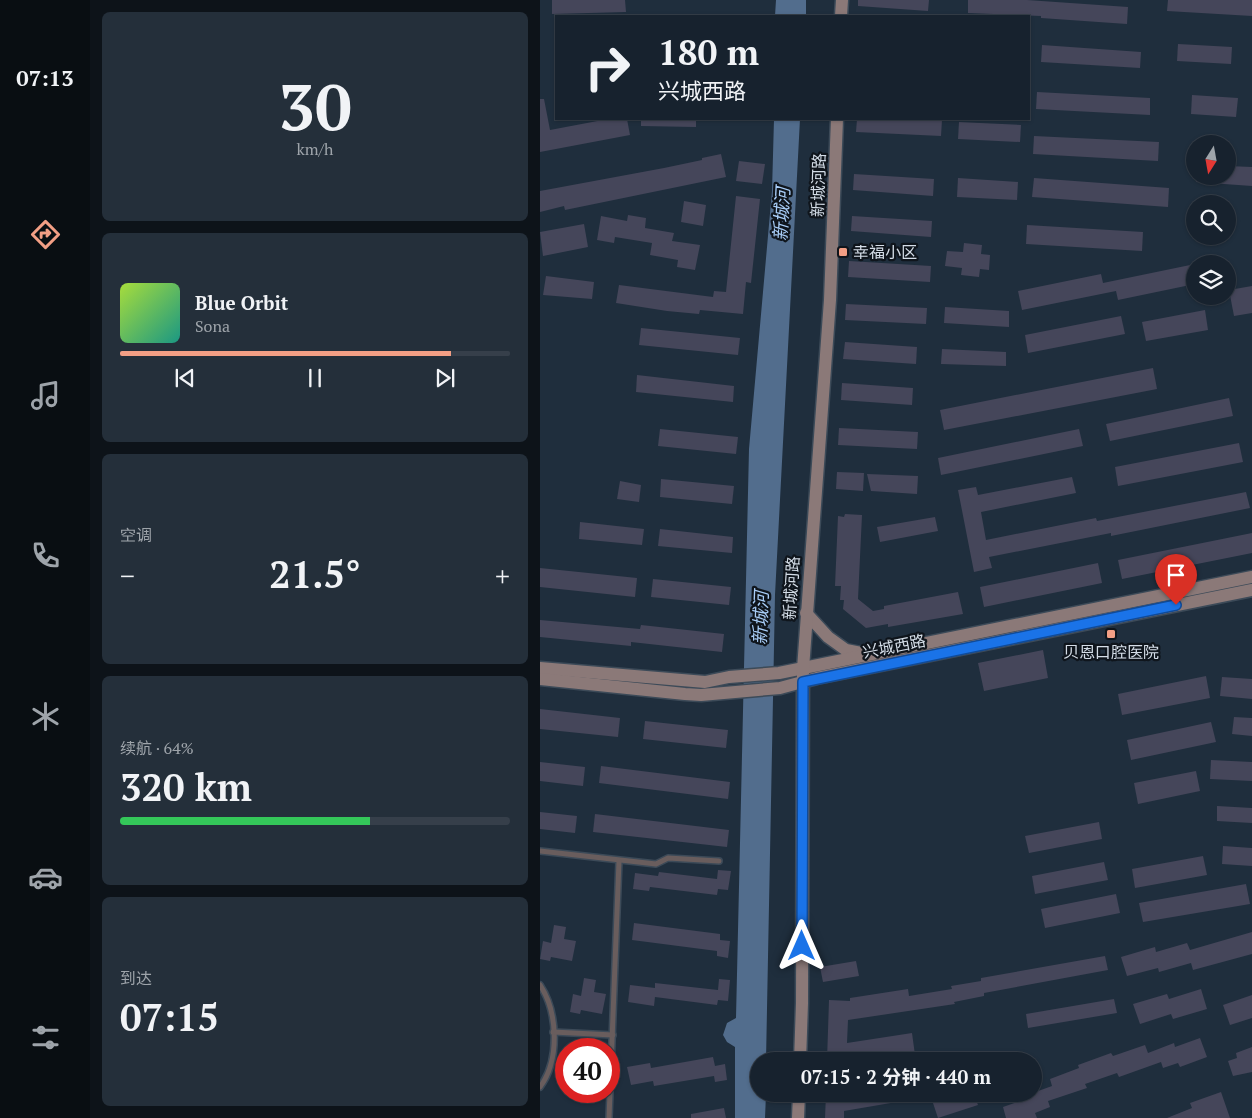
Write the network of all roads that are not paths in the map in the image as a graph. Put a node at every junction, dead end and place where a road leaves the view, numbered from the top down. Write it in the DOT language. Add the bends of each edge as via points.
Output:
graph roads {
  1 [pos="842,0"];
  2 [pos="841,15"];
  3 [pos="837,120"];
  4 [pos="1252,578"];
  5 [pos="1252,590"];
  6 [pos="806,613"];
  7 [pos="870,655"];
  8 [pos="540,668"];
  9 [pos="803,675"];
  10 [pos="540,679"];
  11 [pos="540,851"];
  12 [pos="619,861"];
  13 [pos="719,861"];
  14 [pos="540,985"];
  15 [pos="553,1032"];
  16 [pos="613,1036"];
  17 [pos="800,1052"];
  18 [pos="540,1087"];
  19 [pos="799,1102"];
  20 [pos="609,1118"];
  21 [pos="798,1118"];
  1 -- 2 [label="street"];
  3 -- 6 [label="street, 新城河路" via="830,300"];
  4 -- 7 [label="street, 兴城西路"];
  5 -- 9 [label="street, 兴城西路"];
  6 -- 7 [label="street" via="828,637 846,650"];
  6 -- 9 [label="street, 新城河路"];
  7 -- 9 [label="street, 兴城西路"];
  8 -- 9 [label="street, 兴城西路" via="705,682 779,673"];
  9 -- 10 [label="street, 兴城西路" via="780,688 701,695"];
  9 -- 17 [label="street, 新城河路"];
  11 -- 12 [label="lane"];
  12 -- 13 [label="lane" via="656,864 668,858"];
  12 -- 16 [label="lane"];
  14 -- 15 [label="lane" via="552,1012"];
  15 -- 16 [label="lane"];
  15 -- 18 [label="lane" via="550,1063"];
  16 -- 20 [label="lane"];
  19 -- 21 [label="street"];
}
